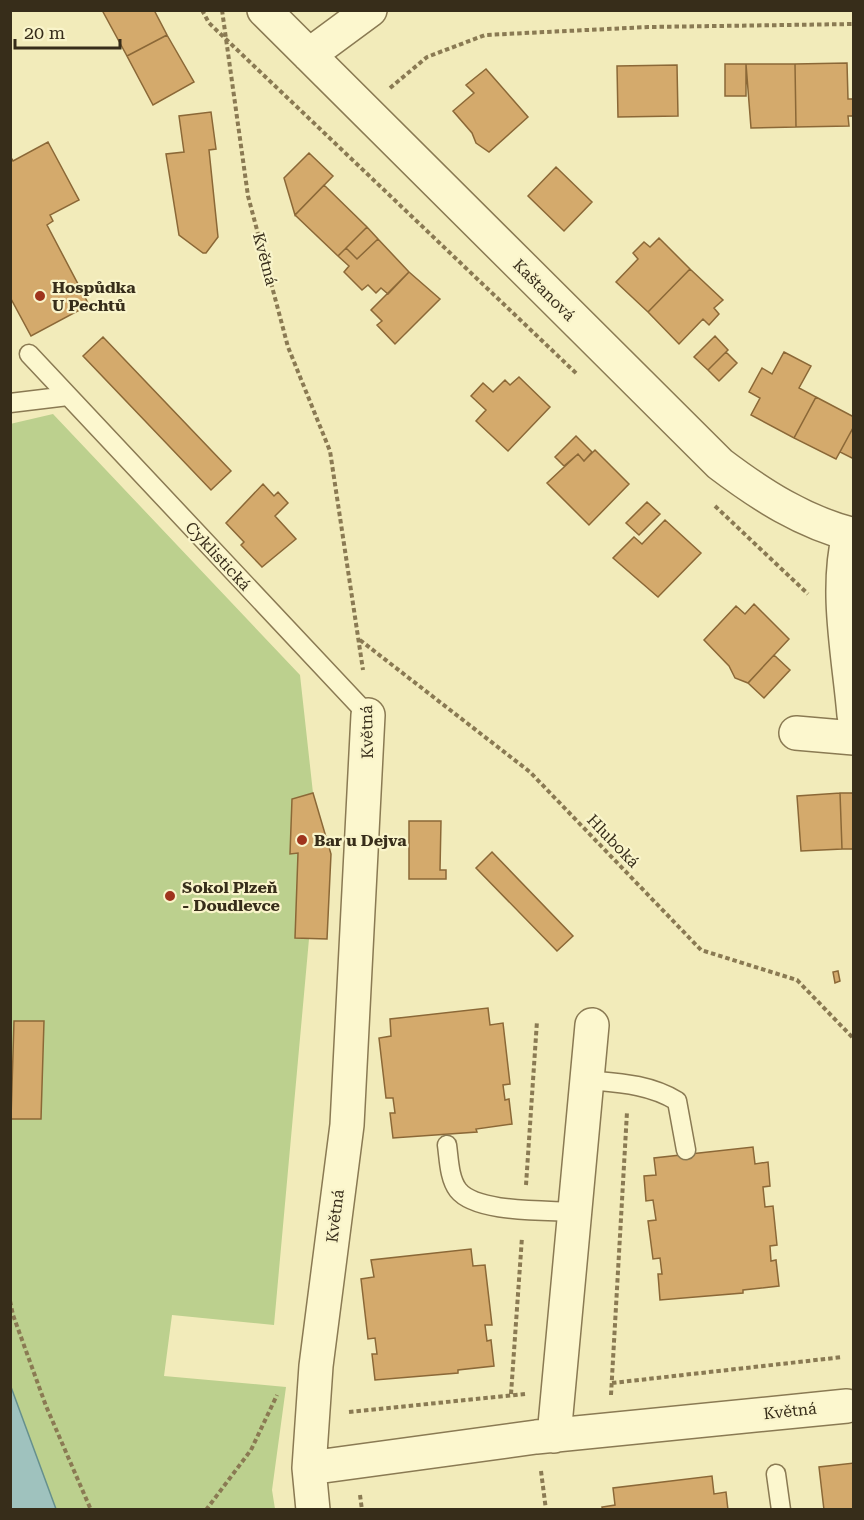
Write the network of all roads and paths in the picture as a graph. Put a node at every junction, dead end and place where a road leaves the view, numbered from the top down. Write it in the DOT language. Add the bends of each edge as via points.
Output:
graph roads {
  1 [pos="202,10"];
  2 [pos="222,10"];
  3 [pos="264,10"];
  4 [pos="370,10"];
  5 [pos="854,24"];
  6 [pos="227,41"];
  7 [pos="309,55"];
  8 [pos="382,95"];
  9 [pos="29,354"];
  10 [pos="583,380"];
  11 [pos="68,396"];
  12 [pos="10,403"];
  13 [pos="713,504"];
  14 [pos="851,535"];
  15 [pos="843,591"];
  16 [pos="359,640"];
  17 [pos="368,715"];
  18 [pos="854,715"];
  19 [pos="796,733"];
  20 [pos="854,738"];
  21 [pos="592,1025"];
  22 [pos="854,1039"];
  23 [pos="587,1080"];
  24 [pos="628,1084"];
  25 [pos="447,1145"];
  26 [pos="686,1149"];
  27 [pos="575,1212"];
  28 [pos="10,1301"];
  29 [pos="843,1357"];
  30 [pos="316,1365"];
  31 [pos="612,1383"];
  32 [pos="558,1395"];
  33 [pos="847,1406"];
  34 [pos="349,1412"];
  35 [pos="554,1436"];
  36 [pos="309,1468"];
  37 [pos="776,1473"];
  38 [pos="91,1509"];
  39 [pos="206,1509"];
  40 [pos="314,1509"];
  41 [pos="781,1509"];
  1 -- 6 [label="path"];
  2 -- 6 [label="path, Květná"];
  3 -- 7 [label="street, Kaštanová"];
  4 -- 7 [label="street"];
  5 -- 8 [label="path" via="485,34 427,57"];
  6 -- 10 [label="path"];
  6 -- 16 [label="path, Květná" via="248,196 288,347 330,451"];
  7 -- 14 [label="street, Kaštanová" via="720,464 761,495 813,523"];
  9 -- 11 [label="lane, Cyklistická"];
  11 -- 12 [label="lane"];
  11 -- 17 [label="lane, Cyklistická"];
  13 -- 15 [label="path" via="808,595"];
  14 -- 15 [label="street, Kaštanová" via="844,555"];
  15 -- 18 [label="street, Kaštanová"];
  16 -- 17 [label="path, Květná"];
  16 -- 22 [label="path, Hluboká" via="530,772 701,950 797,980"];
  17 -- 30 [label="street, Květná" via="347,1125"];
  19 -- 20 [label="street"];
  21 -- 23 [label="street"];
  23 -- 24 [label="lane"];
  23 -- 27 [label="street"];
  24 -- 26 [label="lane" via="664,1093 677,1101"];
  24 -- 31 [label="path"];
  25 -- 27 [label="lane" via="453,1180 468,1200 484,1205"];
  27 -- 32 [label="street"];
  28 -- 38 [label="path" via="46,1406"];
  29 -- 31 [label="path"];
  30 -- 36 [label="street, Květná"];
  30 -- 39 [label="path" via="290,1370 251,1450"];
  31 -- 32 [label="path" via="611,1397"];
  32 -- 34 [label="path" via="511,1394"];
  32 -- 35 [label="street"];
  33 -- 35 [label="street, Květná"];
  35 -- 36 [label="street, Květná"];
  36 -- 40 [label="street, Květná"];
  37 -- 41 [label="lane"];
}
